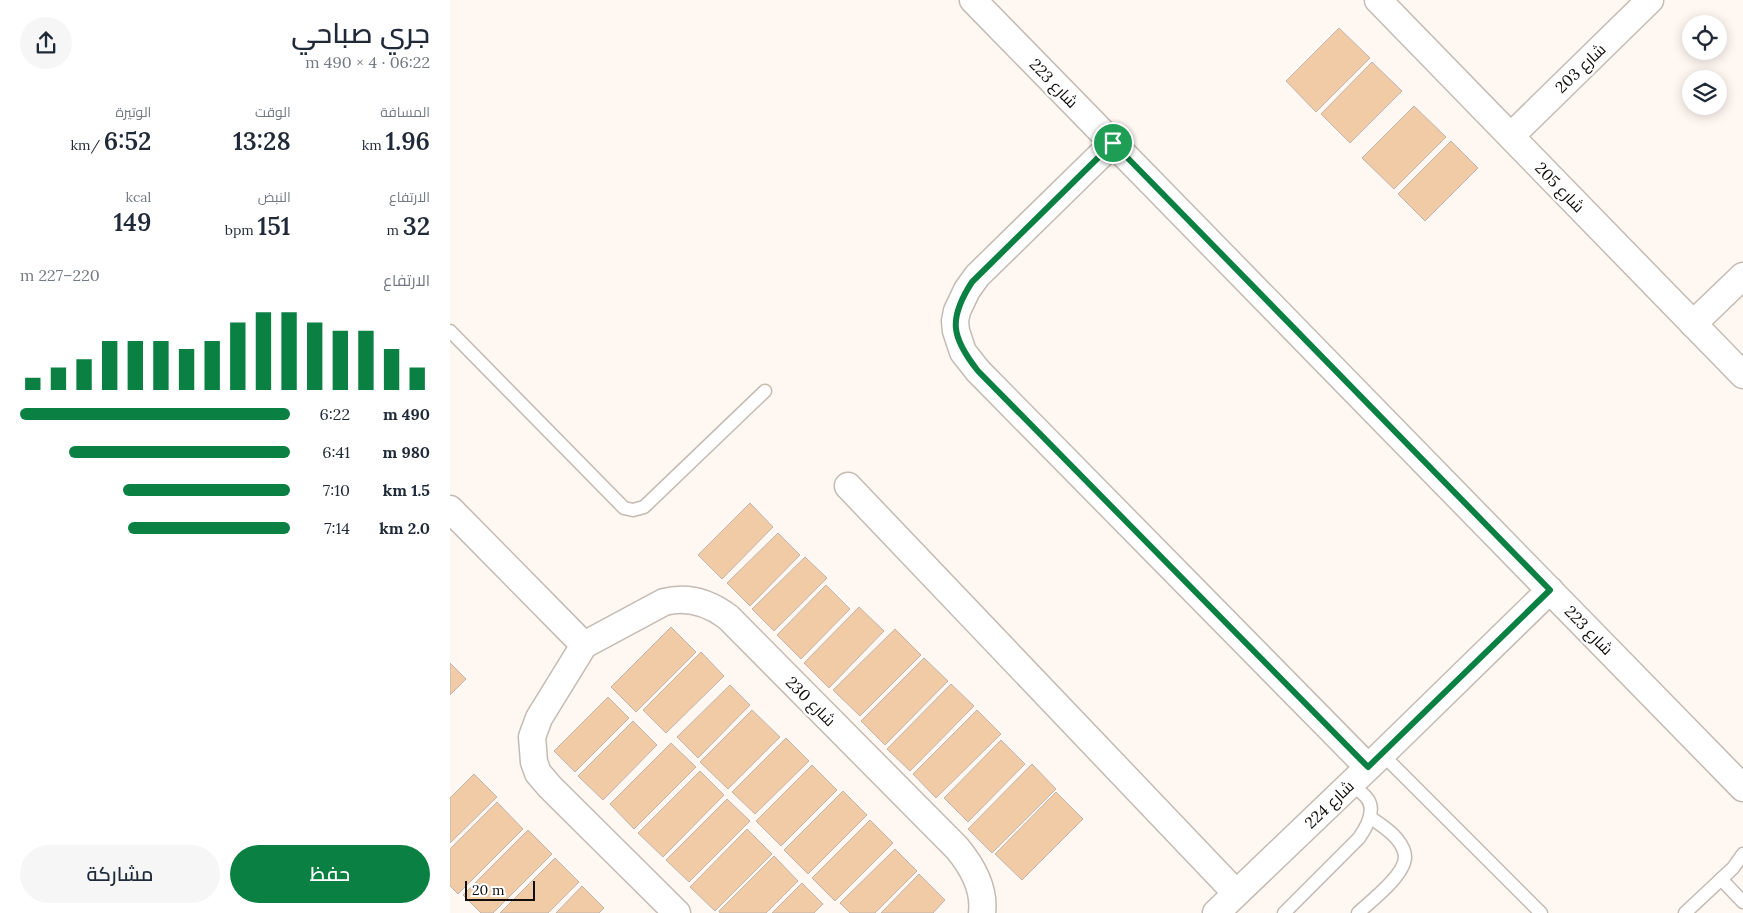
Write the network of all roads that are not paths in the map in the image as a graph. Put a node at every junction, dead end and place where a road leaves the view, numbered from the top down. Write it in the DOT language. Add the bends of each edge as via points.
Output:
graph roads {
  1 [pos="973,0"];
  2 [pos="1650,0"];
  3 [pos="1382,1"];
  4 [pos="1511,136"];
  5 [pos="1113,143"];
  6 [pos="1743,276"];
  7 [pos="1693,324"];
  8 [pos="450,331"];
  9 [pos="1743,375"];
  10 [pos="764,391"];
  11 [pos="848,486"];
  12 [pos="450,509"];
  13 [pos="1550,590"];
  14 [pos="584,645"];
  15 [pos="1367,768"];
  16 [pos="1741,781"];
  17 [pos="1370,817"];
  18 [pos="1743,854"];
  19 [pos="1721,879"];
  20 [pos="1236,893"];
  21 [pos="1743,902"];
  22 [pos="677,913"];
  23 [pos="982,913"];
  24 [pos="1216,913"];
  25 [pos="1284,913"];
  26 [pos="1358,913"];
  27 [pos="1541,913"];
  28 [pos="1685,913"];
  1 -- 5 [label="street, شارع 223"];
  2 -- 4 [label="street, شارع 203"];
  3 -- 4 [label="street, شارع 205"];
  4 -- 7 [label="street, شارع 205"];
  5 -- 13 [label="street, شارع 223"];
  5 -- 15 [label="street" via="972,282 955,321 963,352"];
  6 -- 7 [label="street"];
  7 -- 9 [label="street, شارع 205"];
  8 -- 10 [label="lane" via="624,508 633,510 644,508"];
  11 -- 20 [label="street"];
  12 -- 14 [label="street"];
  13 -- 15 [label="street, شارع 224"];
  13 -- 16 [label="street, شارع 223"];
  14 -- 22 [label="street" via="535,727 534,762 538,773 550,787"];
  14 -- 23 [label="street, شارع 230" via="669,600 699,601 718,609 957,848 979,884"];
  15 -- 17 [label="lane"];
  15 -- 20 [label="street, شارع 224"];
  15 -- 27 [label="lane"];
  17 -- 25 [label="lane" via="1359,838"];
  17 -- 26 [label="lane" via="1397,838 1405,856 1396,877"];
  18 -- 19 [label="lane"];
  19 -- 21 [label="lane"];
  19 -- 28 [label="lane"];
  20 -- 24 [label="street, شارع 224"];
}
